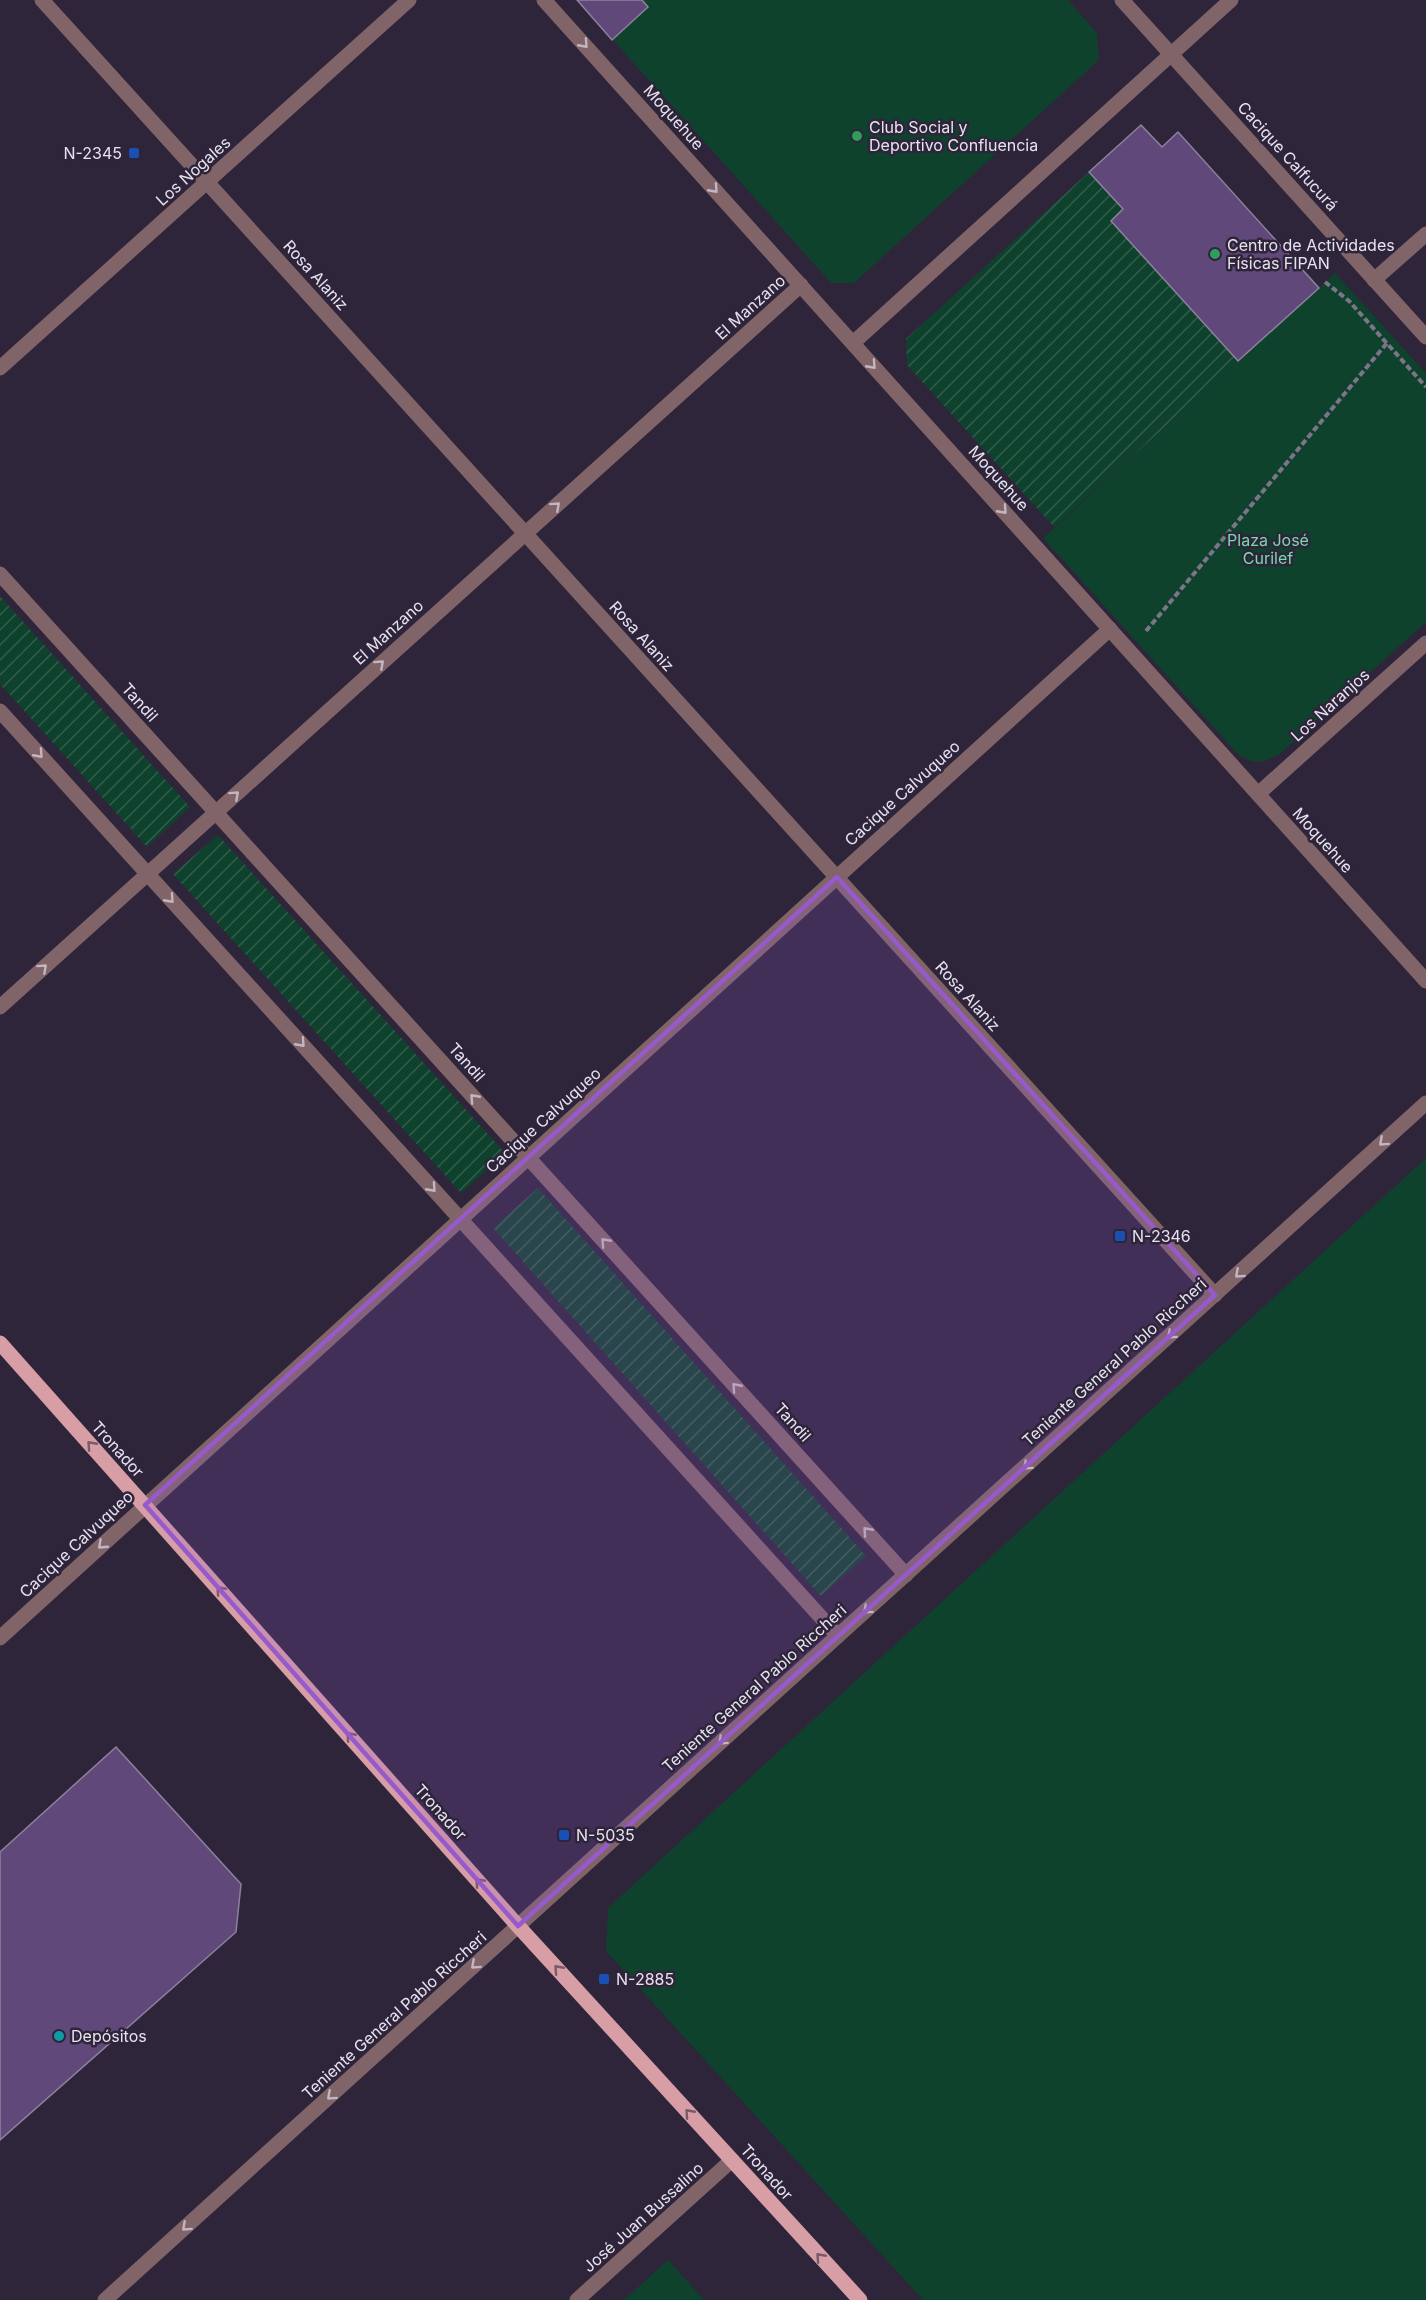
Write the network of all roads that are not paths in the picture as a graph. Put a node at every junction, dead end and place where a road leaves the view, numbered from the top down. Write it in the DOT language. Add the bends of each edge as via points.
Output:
graph roads {
  1 [pos="42,0"];
  2 [pos="410,0"];
  3 [pos="544,0"];
  4 [pos="1122,0"];
  5 [pos="1231,0"];
  6 [pos="1171,54"];
  7 [pos="207,182"];
  8 [pos="1426,234"];
  9 [pos="1374,280"];
  10 [pos="801,285"];
  11 [pos="1426,337"];
  12 [pos="853,343"];
  13 [pos="0,368"];
  14 [pos="525,533"];
  15 [pos="0,574"];
  16 [pos="1110,629"];
  17 [pos="1426,644"];
  18 [pos="0,711"];
  19 [pos="1258,794"];
  20 [pos="216,812"];
  21 [pos="147,874"];
  22 [pos="837,878"];
  23 [pos="1426,981"];
  24 [pos="0,1007"];
  25 [pos="1426,1103"];
  26 [pos="528,1157"];
  27 [pos="460,1219"];
  28 [pos="1215,1295"];
  29 [pos="0,1343"];
  30 [pos="145,1505"];
  31 [pos="906,1575"];
  32 [pos="838,1636"];
  33 [pos="0,1638"];
  34 [pos="518,1926"];
  35 [pos="732,2160"];
  36 [pos="105,2300"];
  37 [pos="577,2300"];
  38 [pos="860,2300"];
  1 -- 7 [label="street, Rosa Alaniz"];
  2 -- 7 [label="street, Los Nogales"];
  3 -- 10 [label="street, Moquehue, one-way"];
  4 -- 6 [label="street, Cacique Calfucurá"];
  5 -- 6 [label="street"];
  6 -- 9 [label="street, Cacique Calfucurá"];
  6 -- 12 [label="street"];
  7 -- 13 [label="street, Los Nogales"];
  7 -- 14 [label="street, Rosa Alaniz"];
  8 -- 9 [label="street"];
  9 -- 11 [label="street, Cacique Calfucurá"];
  10 -- 12 [label="street, Moquehue"];
  14 -- 10 [label="street, El Manzano, one-way"];
  12 -- 16 [label="street, Moquehue, one-way"];
  20 -- 14 [label="street, El Manzano, one-way"];
  14 -- 22 [label="street, Rosa Alaniz"];
  15 -- 20 [label="street, Tandil"];
  16 -- 19 [label="street, Moquehue"];
  16 -- 22 [label="street, Cacique Calvuqueo"];
  17 -- 19 [label="street, Los Naranjos"];
  18 -- 21 [label="street, one-way"];
  19 -- 23 [label="street, Moquehue"];
  20 -- 21 [label="street, El Manzano"];
  26 -- 20 [label="street, Tandil, one-way"];
  24 -- 21 [label="street, El Manzano, one-way"];
  21 -- 27 [label="street, one-way"];
  22 -- 26 [label="street, Cacique Calvuqueo"];
  22 -- 28 [label="street, Rosa Alaniz"];
  25 -- 28 [label="street, Teniente General Pablo Riccheri, one-way"];
  26 -- 27 [label="street, Cacique Calvuqueo"];
  31 -- 26 [label="street, Tandil, one-way"];
  27 -- 30 [label="street, Cacique Calvuqueo"];
  27 -- 32 [label="street"];
  28 -- 31 [label="street, Teniente General Pablo Riccheri, one-way"];
  30 -- 29 [label="main road, Tronador, one-way"];
  30 -- 33 [label="street, Cacique Calvuqueo, one-way"];
  34 -- 30 [label="main road, Tronador, one-way"];
  31 -- 32 [label="street, Teniente General Pablo Riccheri, one-way"];
  32 -- 34 [label="street, Teniente General Pablo Riccheri, one-way"];
  35 -- 34 [label="main road, Tronador, one-way"];
  34 -- 36 [label="street, Teniente General Pablo Riccheri, one-way"];
  35 -- 37 [label="street, José Juan Bussalino"];
  38 -- 35 [label="main road, Tronador, one-way"];
}
